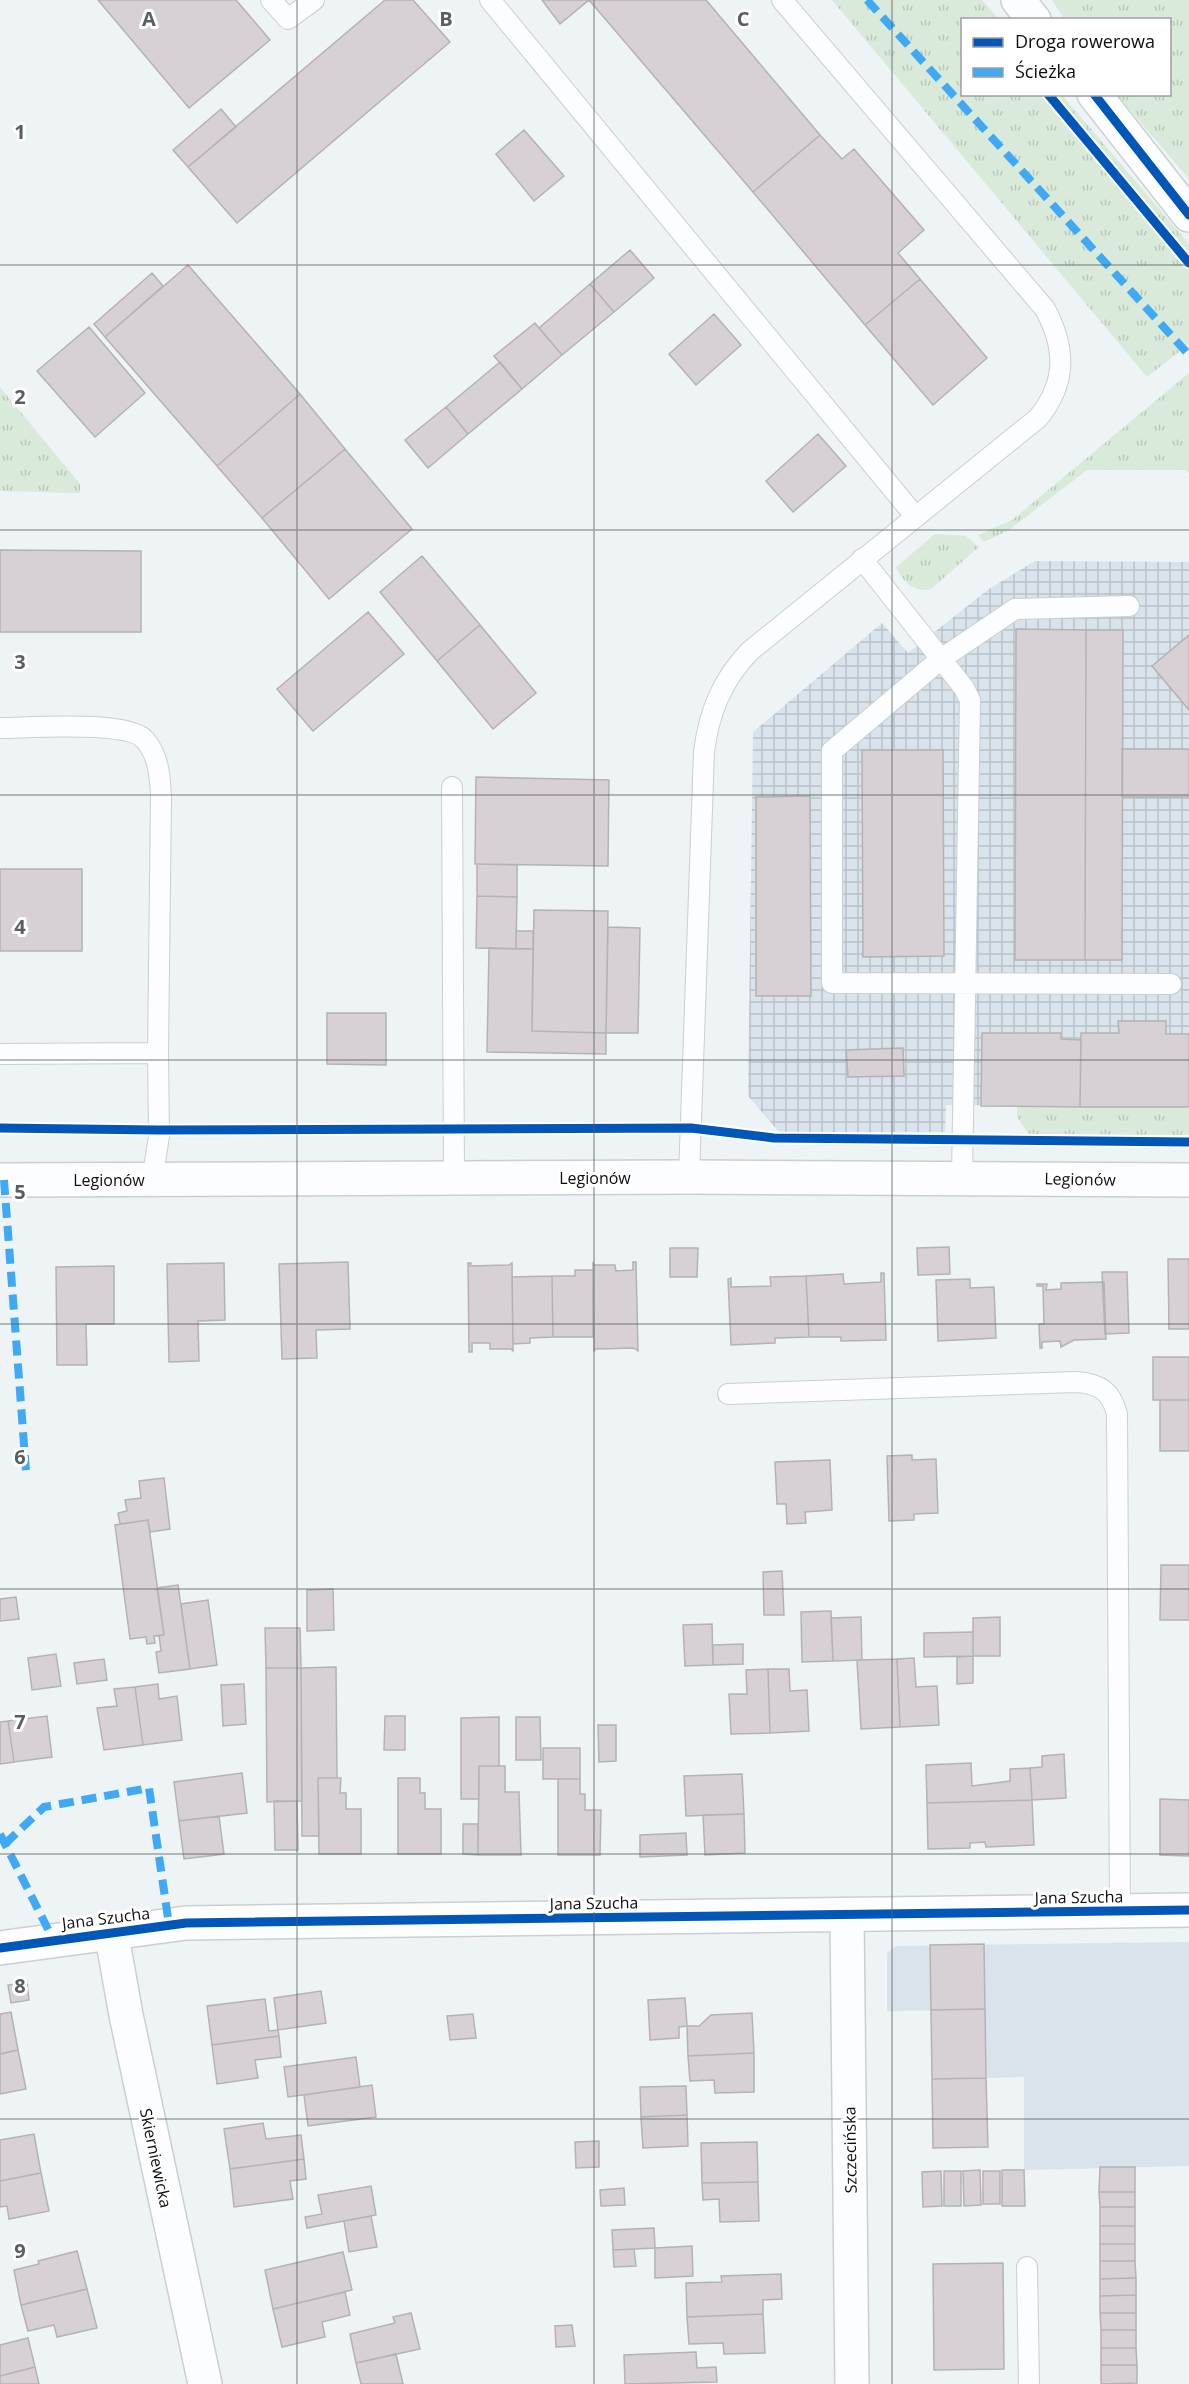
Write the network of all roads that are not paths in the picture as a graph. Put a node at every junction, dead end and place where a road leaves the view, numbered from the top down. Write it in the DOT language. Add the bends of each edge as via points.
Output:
graph roads {
  1 [pos="271,0"];
  2 [pos="314,0"];
  3 [pos="490,0"];
  4 [pos="782,0"];
  5 [pos="1018,0"];
  6 [pos="1032,18"];
  7 [pos="1096,96"];
  8 [pos="1155,170"];
  9 [pos="1189,203"];
  10 [pos="1189,216"];
  11 [pos="915,516"];
  12 [pos="862,559"];
  13 [pos="1129,606"];
  14 [pos="941,659"];
  15 [pos="0,728"];
  16 [pos="452,787"];
  17 [pos="965,984"];
  18 [pos="1171,984"];
  19 [pos="158,1053"];
  20 [pos="0,1054"];
  21 [pos="689,1177"];
  22 [pos="962,1177"];
  23 [pos="454,1178"];
  24 [pos="0,1180"];
  25 [pos="1189,1180"];
  26 [pos="152,1181"];
  27 [pos="728,1394"];
  28 [pos="1189,1910"];
  29 [pos="1120,1911"];
  30 [pos="846,1915"];
  31 [pos="111,1931"];
  32 [pos="0,1948"];
  33 [pos="1027,2267"];
  34 [pos="205,2384"];
  35 [pos="852,2384"];
  36 [pos="1029,2384"];
  1 -- 2 [label="lane" via="288,20"];
  3 -- 11 [label="lane"];
  4 -- 11 [label="lane" via="1045,309 1061,348 1060,378 1038,418"];
  5 -- 6 [label="street"];
  7 -- 8 [label="street"];
  8 -- 9 [label="street"];
  8 -- 10 [label="street"];
  11 -- 12 [label="lane"];
  12 -- 14 [label="lane"];
  12 -- 21 [label="lane" via="744,656 730,674 708,719"];
  13 -- 14 [label="lane" via="1015,609"];
  14 -- 17 [label="lane" via="964,688 970,708"];
  14 -- 17 [label="lane" via="832,751 832,983"];
  15 -- 19 [label="lane" via="114,728 144,738 156,757 161,797"];
  16 -- 23 [label="lane"];
  17 -- 18 [label="lane"];
  17 -- 22 [label="lane"];
  19 -- 20 [label="lane"];
  19 -- 26 [label="lane" via="159,1136"];
  21 -- 22 [label="street, Legionów"];
  21 -- 23 [label="street, Legionów"];
  22 -- 25 [label="street, Legionów"];
  23 -- 26 [label="street, Legionów"];
  24 -- 26 [label="street, Legionów"];
  27 -- 29 [label="lane" via="1077,1382 1106,1389 1117,1414"];
  28 -- 29 [label="street, Jana Szucha"];
  29 -- 30 [label="street, Jana Szucha"];
  30 -- 31 [label="street, Jana Szucha" via="186,1923"];
  30 -- 35 [label="street, Szczecińska"];
  31 -- 32 [label="street, Jana Szucha"];
  31 -- 34 [label="street, Skierniewicka"];
  33 -- 36 [label="lane"];
}
